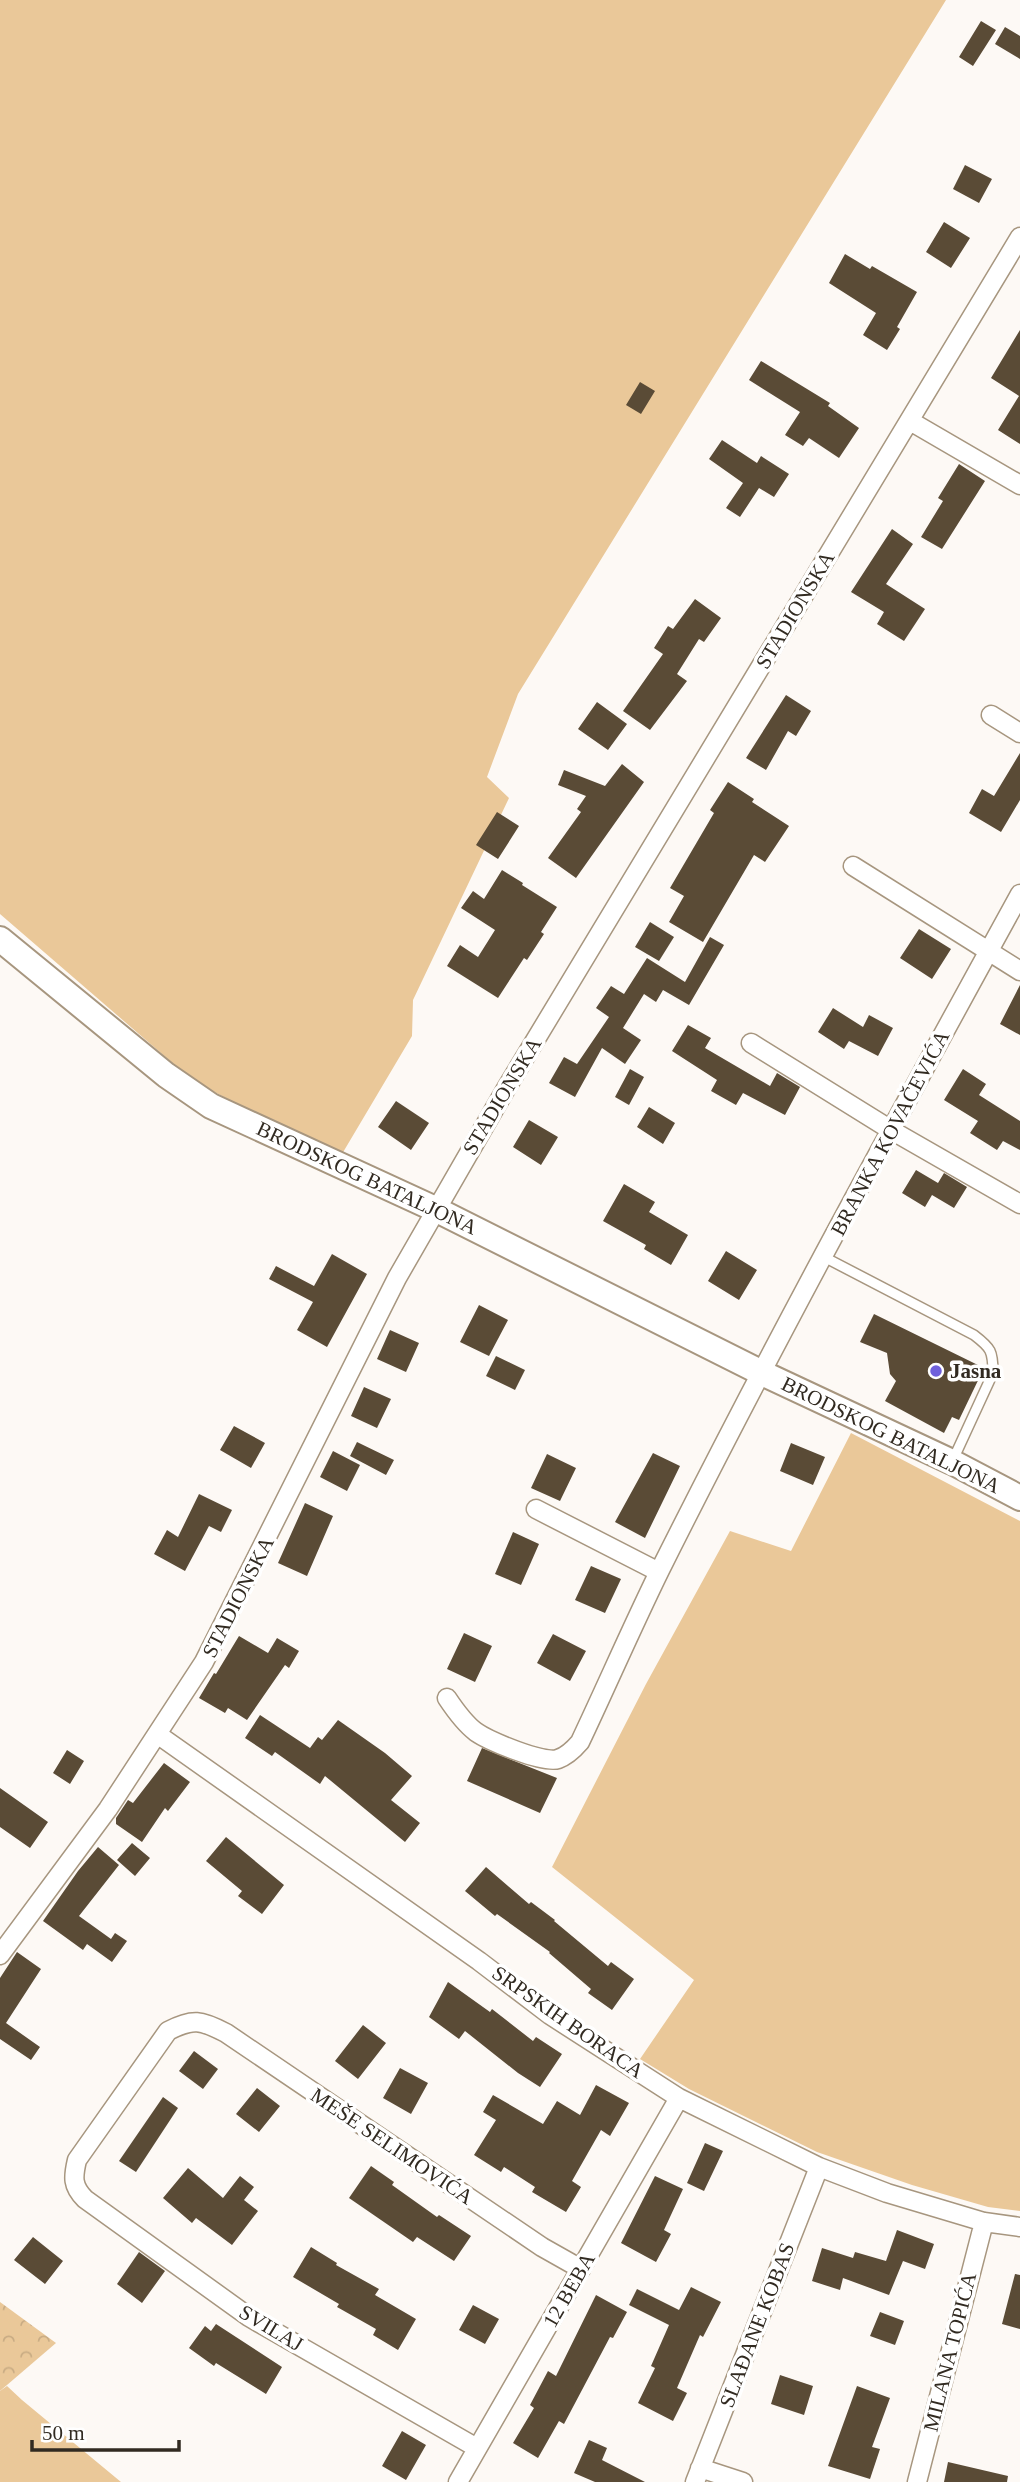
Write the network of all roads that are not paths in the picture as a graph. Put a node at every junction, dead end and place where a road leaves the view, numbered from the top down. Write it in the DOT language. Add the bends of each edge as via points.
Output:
graph roads {
  1 [pos="1019,241"];
  2 [pos="910,421"];
  3 [pos="1020,485"];
  4 [pos="991,715"];
  5 [pos="1020,733"];
  6 [pos="853,866"];
  7 [pos="1020,894"];
  8 [pos="0,939"];
  9 [pos="988,952"];
  10 [pos="1020,971"];
  11 [pos="751,1043"];
  12 [pos="891,1130"];
  13 [pos="1020,1204"];
  14 [pos="435,1209"];
  15 [pos="824,1257"];
  16 [pos="762,1373"];
  17 [pos="952,1462"];
  18 [pos="1020,1498"];
  19 [pos="536,1508"];
  20 [pos="659,1572"];
  21 [pos="447,1698"];
  22 [pos="158,1734"];
  23 [pos="0,1955"];
  24 [pos="205,2022"];
  25 [pos="680,2098"];
  26 [pos="819,2167"];
  27 [pos="984,2222"];
  28 [pos="1020,2227"];
  29 [pos="581,2269"];
  30 [pos="477,2448"];
  31 [pos="697,2475"];
  32 [pos="458,2482"];
  33 [pos="743,2482"];
  34 [pos="917,2482"];
  1 -- 2 [label="street, STADIONSKA"];
  2 -- 3 [label="street"];
  2 -- 14 [label="street, STADIONSKA"];
  4 -- 5 [label="street"];
  6 -- 9 [label="street"];
  7 -- 9 [label="street, BRANKA KOVAČEVIĆA"];
  8 -- 14 [label="street, BRODSKOG BATALJONA" via="166,1075 211,1106"];
  9 -- 10 [label="street"];
  9 -- 12 [label="street, BRANKA KOVAČEVIĆA"];
  11 -- 12 [label="street"];
  12 -- 13 [label="street"];
  12 -- 15 [label="street, BRANKA KOVAČEVIĆA"];
  14 -- 16 [label="street, BRODSKOG BATALJONA"];
  14 -- 22 [label="street, STADIONSKA" via="205,1662"];
  15 -- 16 [label="street, BRANKA KOVAČEVIĆA"];
  15 -- 17 [label="lane" via="974,1335 990,1348 993,1373"];
  16 -- 17 [label="street, BRODSKOG BATALJONA"];
  16 -- 20 [label="street, BRODSKOG BATALJONA"];
  17 -- 18 [label="street, BRODSKOG BATALJONA"];
  19 -- 20 [label="street"];
  20 -- 21 [label="street, BRODSKOG BATALJONA" via="580,1742 571,1752 557,1760 523,1753 477,1732"];
  22 -- 23 [label="street, STADIONSKA"];
  22 -- 25 [label="street, SRPSKIH BORACA" via="550,2015"];
  24 -- 29 [label="street, MEŠE SELIMOVIĆA"];
  24 -- 30 [label="street, SVILAJ" via="186,2022 168,2031 77,2160 73,2179 77,2191 249,2316"];
  25 -- 26 [label="street, SRPSKIH BORACA"];
  25 -- 29 [label="street, 12 BEBA"];
  26 -- 27 [label="street, SRPSKIH BORACA"];
  26 -- 31 [label="street, SLAĐANE KOBAS"];
  27 -- 28 [label="street, SRPSKIH BORACA"];
  27 -- 34 [label="street, MILANA TOPIĆA"];
  29 -- 30 [label="street, 12 BEBA"];
  30 -- 32 [label="street, 12 BEBA"];
  31 -- 33 [label="street"];
}
